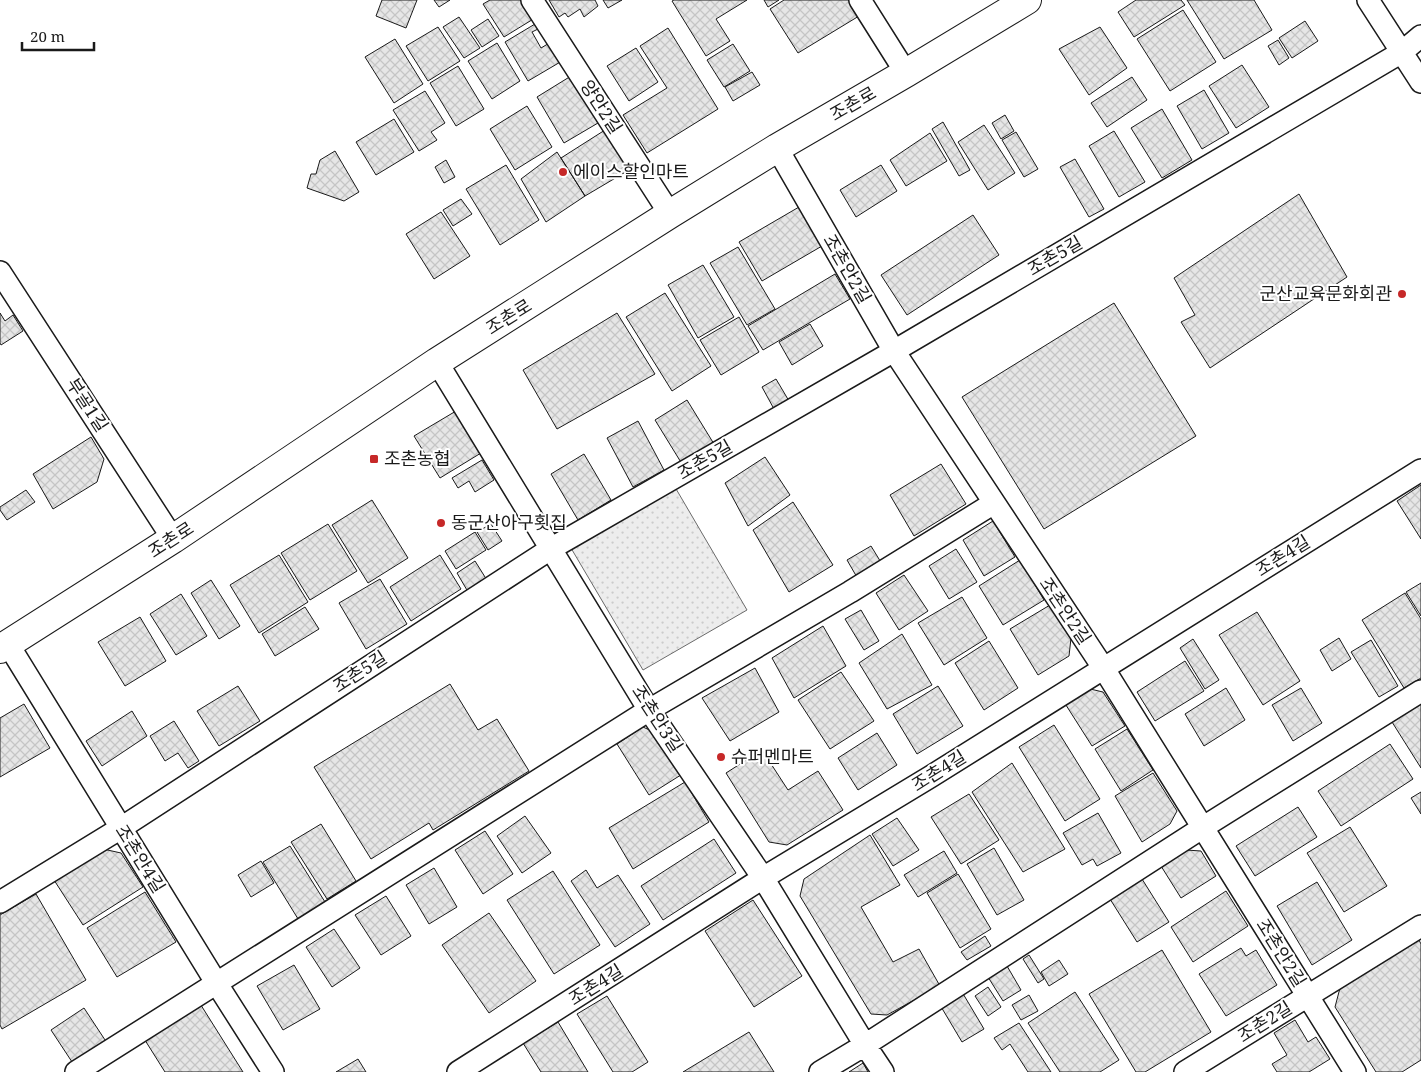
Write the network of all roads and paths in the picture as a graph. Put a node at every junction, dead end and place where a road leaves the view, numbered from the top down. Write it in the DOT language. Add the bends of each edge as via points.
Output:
graph roads {
  1 [pos="532,0"];
  2 [pos="860,0"];
  3 [pos="1027,0"];
  4 [pos="1368,0"];
  5 [pos="1421,36"];
  6 [pos="1402,52"];
  7 [pos="906,73"];
  8 [pos="1421,82"];
  9 [pos="777,148"];
  10 [pos="670,214"];
  11 [pos="0,272"];
  12 [pos="894,352"];
  13 [pos="437,362"];
  14 [pos="1421,470"];
  15 [pos="994,503"];
  16 [pos="173,539"];
  17 [pos="552,548"];
  18 [pos="4,647"];
  19 [pos="1104,669"];
  20 [pos="1421,691"];
  21 [pos="650,710"];
  22 [pos="121,828"];
  23 [pos="1202,828"];
  24 [pos="764,878"];
  25 [pos="0,902"];
  26 [pos="1421,926"];
  27 [pos="217,984"];
  28 [pos="1308,995"];
  29 [pos="865,1045"];
  30 [pos="76,1072"];
  31 [pos="273,1072"];
  32 [pos="458,1072"];
  33 [pos="820,1072"];
  34 [pos="883,1072"];
  35 [pos="1185,1072"];
  36 [pos="1355,1072"];
  1 -- 10 [label="street, 양안2길"];
  2 -- 7 [label="street"];
  3 -- 7 [label="street, 조촌로"];
  4 -- 6 [label="street"];
  5 -- 6 [label="street, 조촌5길"];
  6 -- 8 [label="street"];
  6 -- 12 [label="street, 조촌5길"];
  7 -- 9 [label="street, 조촌로"];
  9 -- 10 [label="street, 조촌로"];
  9 -- 12 [label="street, 조촌안2길"];
  10 -- 13 [label="street, 조촌로"];
  11 -- 16 [label="street, 부골1길"];
  12 -- 15 [label="street, 조촌안2길"];
  12 -- 17 [label="street, 조촌5길"];
  13 -- 16 [label="street, 조촌로"];
  13 -- 17 [label="street, 조촌안3길"];
  14 -- 19 [label="street, 조촌4길"];
  15 -- 19 [label="street, 조촌안2길"];
  15 -- 21 [label="street"];
  16 -- 18 [label="street, 조촌로"];
  17 -- 21 [label="street, 조촌안3길"];
  17 -- 22 [label="street, 조촌5길"];
  18 -- 22 [label="street, 조촌안4길"];
  19 -- 23 [label="street, 조촌안2길"];
  19 -- 24 [label="street, 조촌4길"];
  20 -- 23 [label="street"];
  21 -- 24 [label="street, 조촌안3길"];
  21 -- 27 [label="street"];
  22 -- 25 [label="street, 조촌5길"];
  22 -- 27 [label="street, 조촌안4길"];
  23 -- 28 [label="street, 조촌안2길"];
  23 -- 29 [label="street"];
  24 -- 29 [label="street, 조촌안3길"];
  24 -- 32 [label="street, 조촌4길"];
  26 -- 28 [label="street, 조촌2길"];
  27 -- 30 [label="street"];
  27 -- 31 [label="street, 조촌안4길"];
  28 -- 35 [label="street, 조촌2길"];
  28 -- 36 [label="street, 조촌안2길"];
  29 -- 33 [label="street"];
  29 -- 34 [label="street, 조촌안3길"];
}
